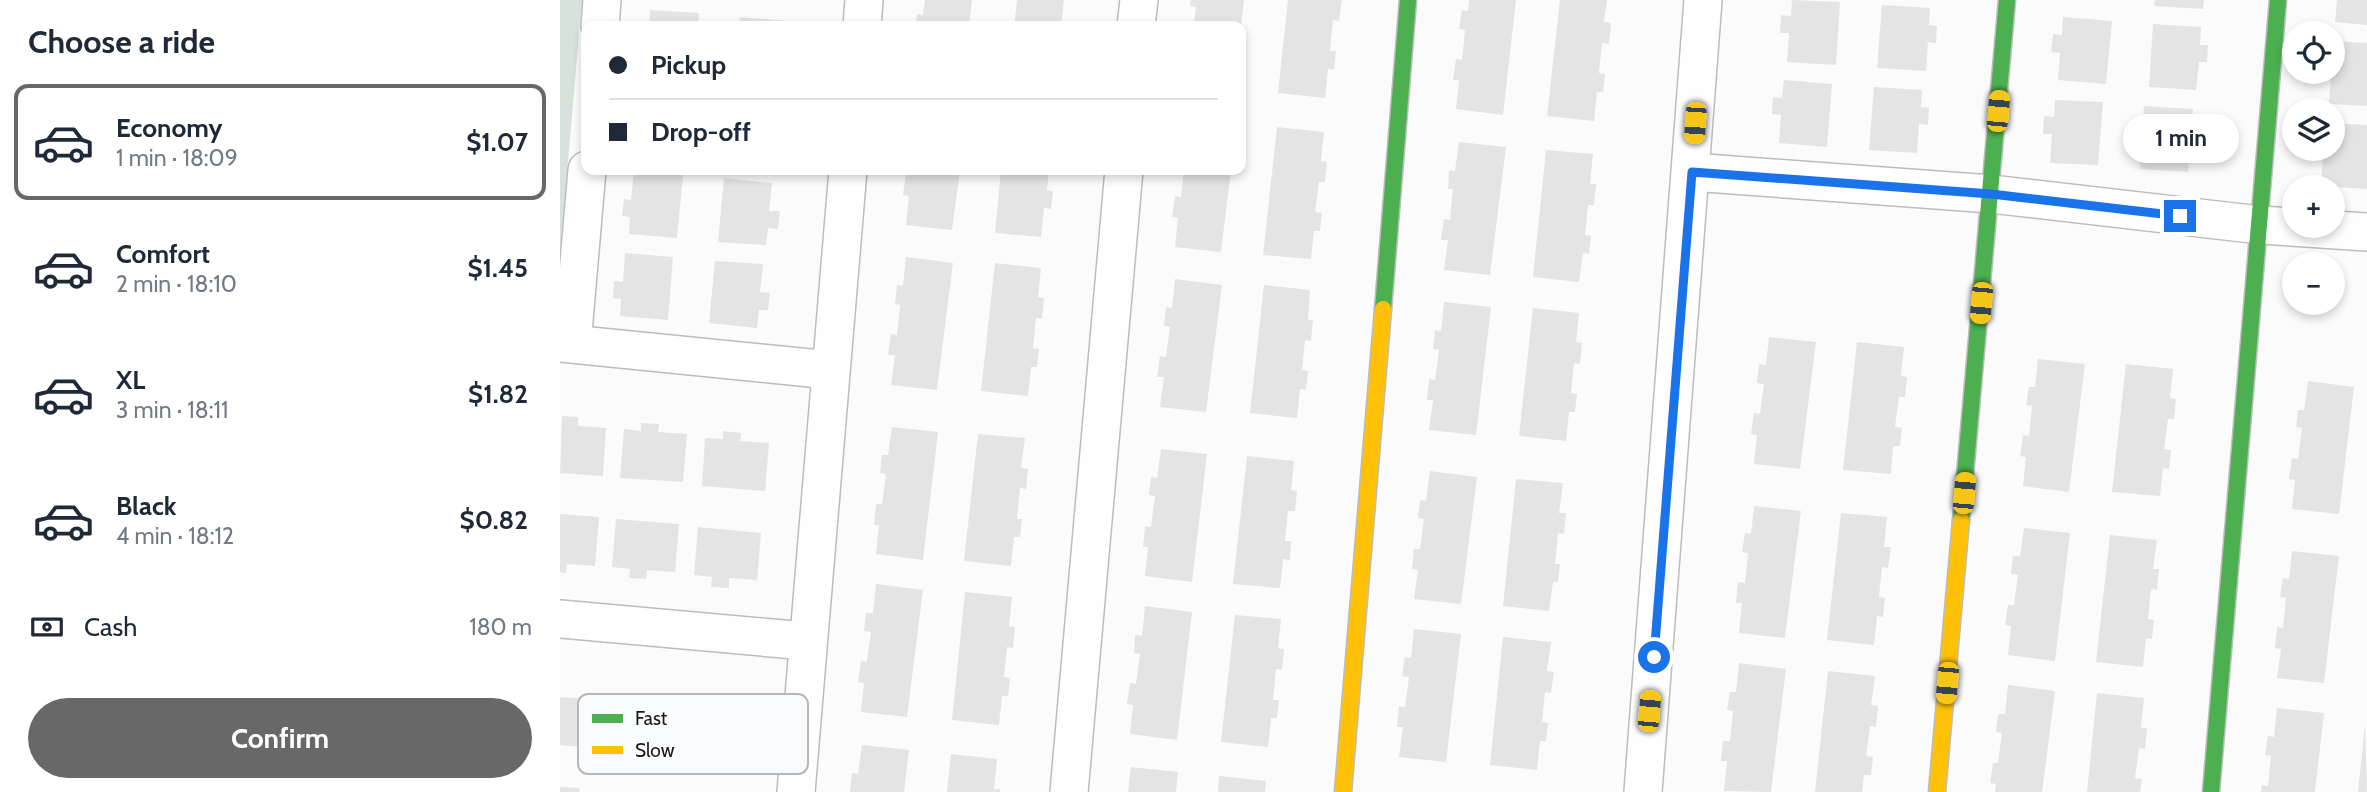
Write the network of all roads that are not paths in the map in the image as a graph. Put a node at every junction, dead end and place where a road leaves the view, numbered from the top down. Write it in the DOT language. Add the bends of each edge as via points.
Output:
graph roads {
  1 [pos="602,0"];
  2 [pos="864,0"];
  3 [pos="1139,0"];
  4 [pos="1408,0"];
  5 [pos="1703,0"];
  6 [pos="2007,0"];
  7 [pos="2278,0"];
  8 [pos="600,21"];
  9 [pos="862,21"];
  10 [pos="1137,21"];
  11 [pos="1692,172"];
  12 [pos="586,175"];
  13 [pos="848,175"];
  14 [pos="1124,175"];
  15 [pos="1991,194"];
  16 [pos="2260,225"];
  17 [pos="2367,232"];
  18 [pos="566,344"];
  19 [pos="830,370"];
  20 [pos="560,620"];
  21 [pos="806,641"];
  22 [pos="802,694"];
  23 [pos="797,774"];
  24 [pos="796,792"];
  25 [pos="1069,792"];
  26 [pos="1343,792"];
  27 [pos="1643,792"];
  28 [pos="1937,792"];
  29 [pos="2211,792"];
  1 -- 8 [label="street"];
  2 -- 9 [label="street"];
  3 -- 10 [label="street"];
  4 -- 26 [label="street"];
  5 -- 11 [label="street"];
  6 -- 15 [label="street"];
  7 -- 16 [label="street"];
  11 -- 15 [label="street"];
  11 -- 27 [label="street"];
  12 -- 18 [label="street"];
  13 -- 19 [label="street"];
  14 -- 25 [label="street"];
  15 -- 16 [label="street"];
  15 -- 28 [label="street"];
  16 -- 17 [label="street"];
  16 -- 29 [label="street"];
  18 -- 19 [label="street"];
  19 -- 21 [label="street"];
  20 -- 21 [label="street"];
  21 -- 22 [label="street"];
  23 -- 24 [label="street"];
}
